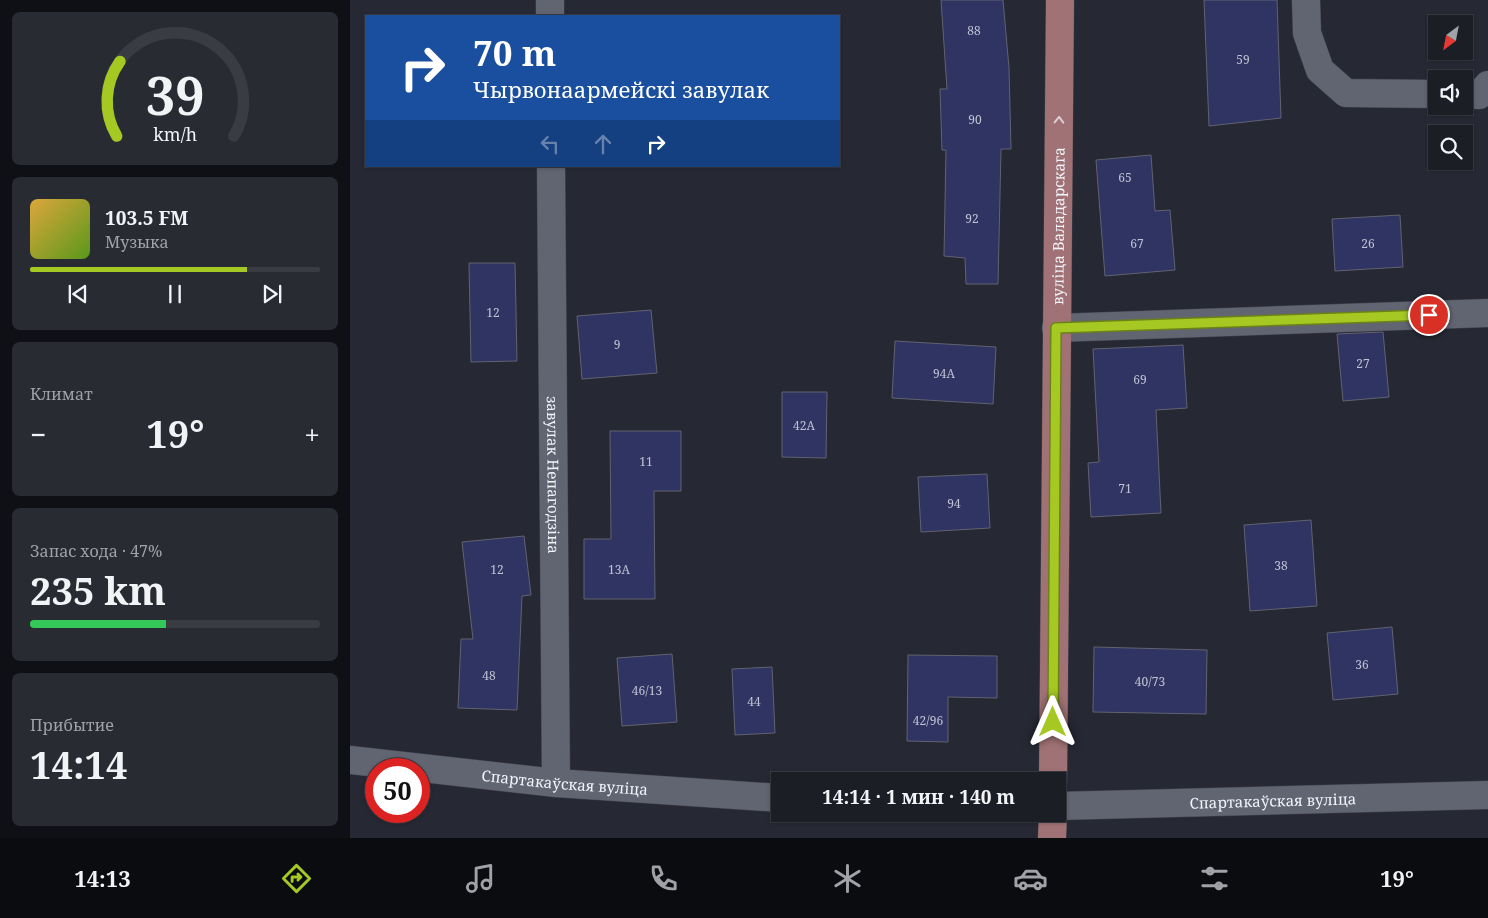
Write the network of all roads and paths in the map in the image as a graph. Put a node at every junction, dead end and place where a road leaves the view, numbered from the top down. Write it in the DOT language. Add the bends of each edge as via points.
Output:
graph roads {
  1 [pos="550,0"];
  2 [pos="1060,0"];
  3 [pos="1306,0"];
  4 [pos="550,15"];
  5 [pos="1488,85"];
  6 [pos="1428,94"];
  7 [pos="1473,95"];
  8 [pos="551,167"];
  9 [pos="1488,313"];
  10 [pos="1056,328"];
  11 [pos="350,760"];
  12 [pos="1053,772"];
  13 [pos="556,783"];
  14 [pos="1488,795"];
  15 [pos="771,797"];
  16 [pos="1066,806"];
  17 [pos="1052,822"];
  18 [pos="1052,838"];
  1 -- 4 [label="street"];
  10 -- 2 [label="main road, вуліца Валадарскага, one-way"];
  3 -- 6 [label="street" via="1307,33 1320,70 1346,92"];
  5 -- 7 [label="street" via="1479,95"];
  8 -- 13 [label="street, завулак Непагодзіна"];
  9 -- 10 [label="street"];
  10 -- 12 [label="main road, вуліца Валадарскага"];
  11 -- 13 [label="street, Спартакаўская вуліца"];
  13 -- 15 [label="street, Спартакаўская вуліца"];
  14 -- 16 [label="street, Спартакаўская вуліца"];
  17 -- 18 [label="main road"];
}
